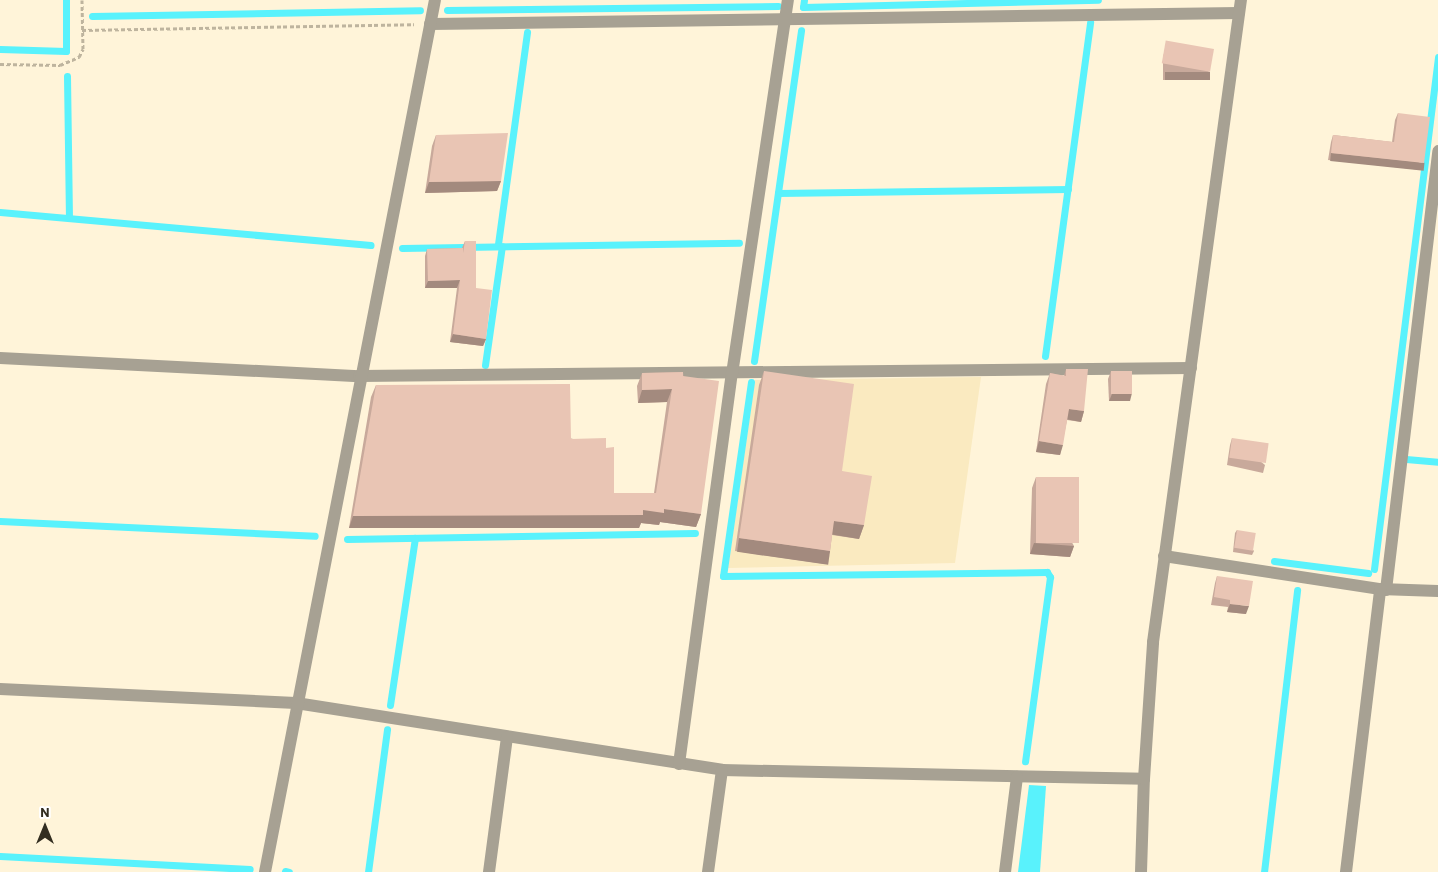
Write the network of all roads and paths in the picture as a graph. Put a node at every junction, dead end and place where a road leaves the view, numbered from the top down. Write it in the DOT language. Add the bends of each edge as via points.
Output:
graph roads {
  1 [pos="82,0"];
  2 [pos="435,0"];
  3 [pos="788,0"];
  4 [pos="1240,6"];
  5 [pos="785,18"];
  6 [pos="430,24"];
  7 [pos="82,30"];
  8 [pos="0,64"];
  9 [pos="1438,151"];
  10 [pos="0,358"];
  11 [pos="1191,368"];
  12 [pos="732,374"];
  13 [pos="359,376"];
  14 [pos="1164,556"];
  15 [pos="1383,590"];
  16 [pos="1438,591"];
  17 [pos="0,689"];
  18 [pos="296,703"];
  19 [pos="507,736"];
  20 [pos="679,764"];
  21 [pos="722,770"];
  22 [pos="1017,776"];
  23 [pos="1144,779"];
  24 [pos="264,872"];
  25 [pos="489,872"];
  26 [pos="708,872"];
  27 [pos="1005,872"];
  28 [pos="1141,872"];
  29 [pos="1346,872"];
  1 -- 7 [label="path"];
  2 -- 6 [label="street"];
  3 -- 5 [label="street"];
  4 -- 5 [label="street"];
  4 -- 11 [label="street"];
  5 -- 6 [label="street"];
  5 -- 12 [label="street"];
  6 -- 7 [label="path"];
  6 -- 13 [label="street"];
  7 -- 8 [label="path" via="82,49 72,62 60,66"];
  9 -- 15 [label="street"];
  10 -- 13 [label="street"];
  11 -- 12 [label="street"];
  11 -- 14 [label="street"];
  12 -- 13 [label="street"];
  12 -- 20 [label="street"];
  13 -- 18 [label="street"];
  14 -- 15 [label="street"];
  14 -- 23 [label="street" via="1153,642"];
  15 -- 16 [label="street"];
  15 -- 29 [label="street"];
  17 -- 18 [label="street"];
  18 -- 19 [label="street"];
  18 -- 24 [label="street"];
  19 -- 20 [label="street"];
  19 -- 25 [label="street"];
  20 -- 21 [label="street"];
  21 -- 22 [label="street"];
  21 -- 26 [label="street"];
  22 -- 23 [label="street"];
  22 -- 27 [label="street"];
  23 -- 28 [label="street"];
}
